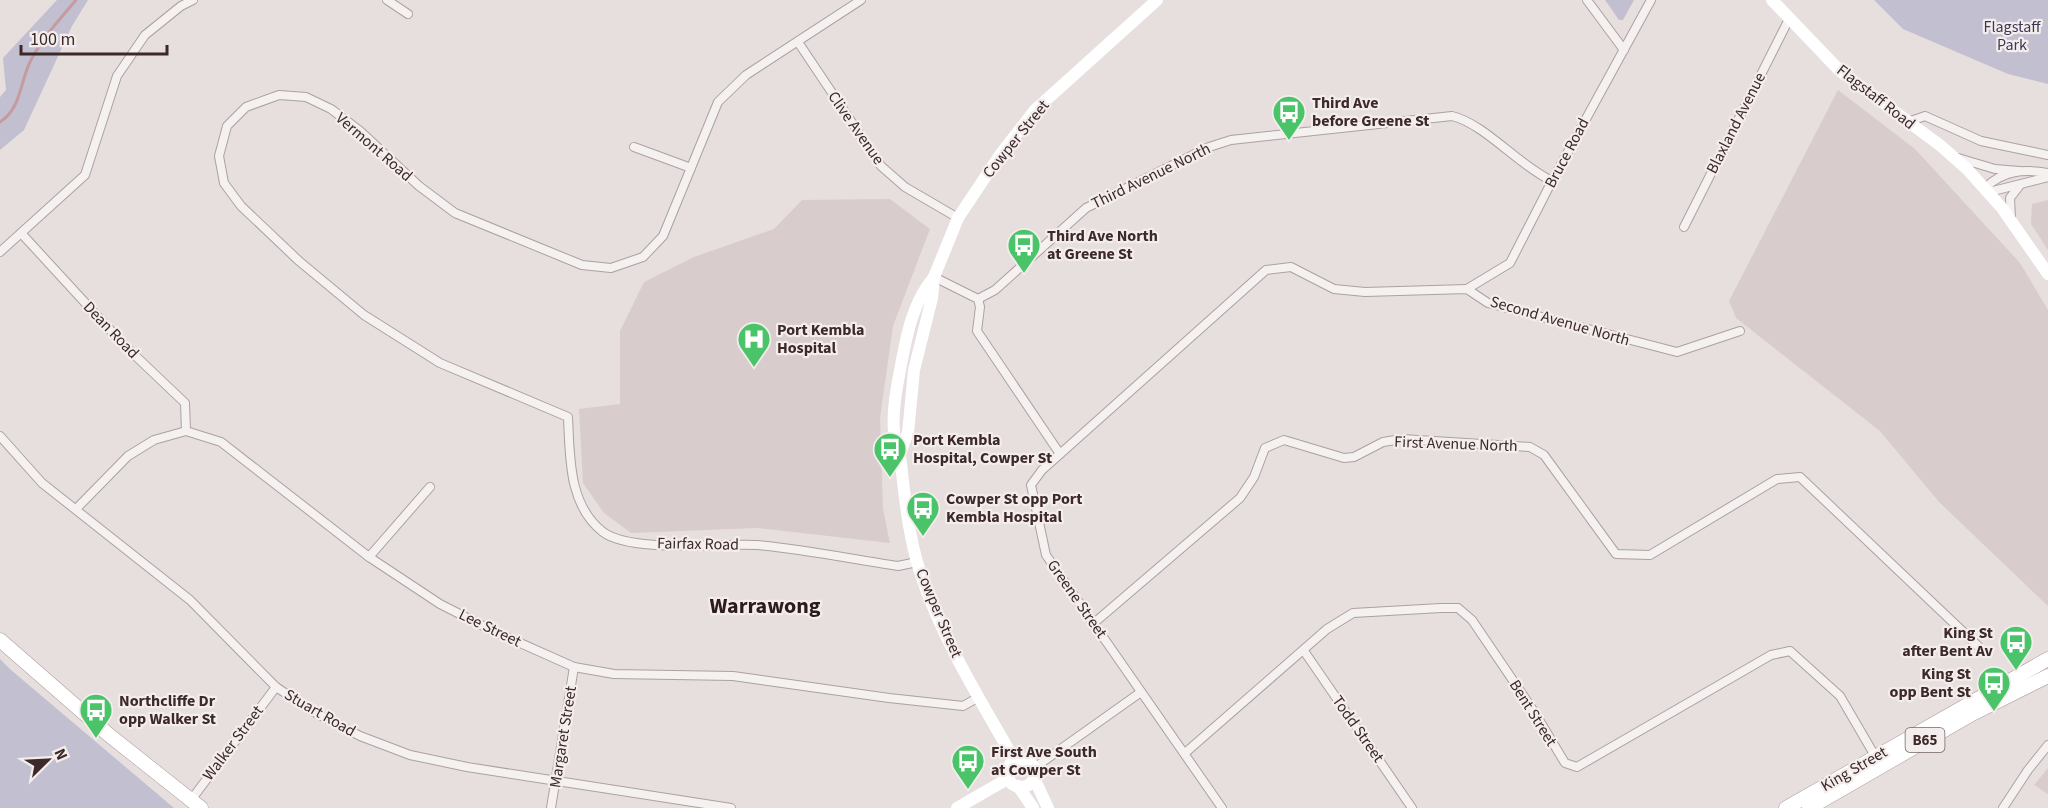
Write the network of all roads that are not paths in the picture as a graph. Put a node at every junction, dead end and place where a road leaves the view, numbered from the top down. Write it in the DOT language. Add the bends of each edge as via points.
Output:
graph roads {
  1 [pos="193,0"];
  2 [pos="387,0"];
  3 [pos="861,0"];
  4 [pos="1156,0"];
  5 [pos="1587,0"];
  6 [pos="1651,0"];
  7 [pos="1772,0"];
  8 [pos="408,14"];
  9 [pos="1789,19"];
  10 [pos="798,42"];
  11 [pos="1624,50"];
  12 [pos="1908,122"];
  13 [pos="634,147"];
  14 [pos="1950,154"];
  15 [pos="2048,155"];
  16 [pos="691,168"];
  17 [pos="2019,171"];
  18 [pos="2048,175"];
  19 [pos="1552,180"];
  20 [pos="2026,182"];
  21 [pos="1987,190"];
  22 [pos="958,218"];
  23 [pos="2011,220"];
  24 [pos="1684,227"];
  25 [pos="21,234"];
  26 [pos="0,252"];
  27 [pos="2048,274"];
  28 [pos="934,277"];
  29 [pos="1467,288"];
  30 [pos="978,299"];
  31 [pos="1740,331"];
  32 [pos="918,349"];
  33 [pos="898,382"];
  34 [pos="909,410"];
  35 [pos="568,417"];
  36 [pos="186,431"];
  37 [pos="0,436"];
  38 [pos="900,453"];
  39 [pos="1060,454"];
  40 [pos="430,487"];
  41 [pos="76,509"];
  42 [pos="369,557"];
  43 [pos="917,562"];
  44 [pos="1094,622"];
  45 [pos="0,640"];
  46 [pos="1978,646"];
  47 [pos="1304,651"];
  48 [pos="2048,658"];
  49 [pos="574,667"];
  50 [pos="2048,676"];
  51 [pos="276,687"];
  52 [pos="1141,692"];
  53 [pos="979,697"];
  54 [pos="2048,746"];
  55 [pos="1185,753"];
  56 [pos="1875,756"];
  57 [pos="1015,761"];
  58 [pos="1034,773"];
  59 [pos="555,781"];
  60 [pos="1014,782"];
  61 [pos="198,805"];
  62 [pos="551,808"];
  63 [pos="731,808"];
  64 [pos="957,808"];
  65 [pos="1033,808"];
  66 [pos="1048,808"];
  67 [pos="1222,808"];
  68 [pos="1412,808"];
  69 [pos="1786,808"];
  70 [pos="1809,808"];
  71 [pos="2003,808"];
  1 -- 25 [label="street" via="146,36 117,76 85,175"];
  2 -- 8 [label="street"];
  3 -- 10 [label="street, Vermont Road"];
  4 -- 22 [label="main road, Cowper Street" via="1035,110 999,155"];
  5 -- 11 [label="street"];
  6 -- 11 [label="street, Bruce Road"];
  7 -- 9 [label="main road, Flagstaff Road"];
  9 -- 12 [label="main road, Flagstaff Road" via="1840,71"];
  9 -- 24 [label="street, Blaxland Avenue"];
  10 -- 16 [label="street, Vermont Road" via="746,75 718,102"];
  10 -- 22 [label="street, Clive Avenue" via="881,166 905,187"];
  11 -- 19 [label="street, Bruce Road"];
  12 -- 14 [label="main road, Flagstaff Road"];
  12 -- 15 [label="street" via="1925,116 1981,141"];
  13 -- 16 [label="street"];
  14 -- 17 [label="street" via="1995,169"];
  14 -- 21 [label="main road, Flagstaff Road"];
  16 -- 35 [label="street, Vermont Road" via="663,236 643,257 611,268 582,265 455,213 419,186 360,131 331,109 306,97 279,95 246,106 227,126 219,156 224,183 241,206 299,261 364,315 440,363"];
  17 -- 18 [label="street"];
  17 -- 21 [label="street" via="2002,175"];
  18 -- 20 [label="street"];
  19 -- 29 [label="street, Bruce Road" via="1510,263"];
  19 -- 30 [label="street, Third Avenue North" via="1528,168 1468,122 1452,116 1231,140 1209,147 1086,208 995,290"];
  20 -- 21 [label="street"];
  20 -- 23 [label="street" via="2011,196"];
  21 -- 23 [label="main road, Flagstaff Road"];
  22 -- 28 [label="main road, Cowper Street"];
  23 -- 27 [label="main road, Flagstaff Road"];
  25 -- 26 [label="street"];
  25 -- 36 [label="street, Dean Road" via="123,344 185,403"];
  28 -- 30 [label="street"];
  28 -- 32 [label="main road, Cowper Street"];
  28 -- 33 [label="main road, Cowper Street" via="920,294"];
  29 -- 31 [label="street, Second Avenue North" via="1488,303 1662,350 1677,351"];
  29 -- 39 [label="street" via="1365,292 1334,289 1291,267 1266,270"];
  30 -- 39 [label="street" via="977,331"];
  32 -- 33 [label="main road" via="910,354 906,373"];
  32 -- 34 [label="main road, Cowper Street"];
  33 -- 34 [label="main road"];
  33 -- 38 [label="main road, Cowper Street" via="894,434"];
  34 -- 38 [label="main road, Cowper Street" via="908,433"];
  35 -- 43 [label="street, Fairfax Road" via="574,489 588,515 603,532 618,539 638,543 758,545 898,566"];
  36 -- 41 [label="street" via="154,440 128,456"];
  36 -- 42 [label="street, Lee Street" via="221,442 236,452"];
  37 -- 41 [label="street, Stuart Road" via="42,483"];
  38 -- 43 [label="main road, Cowper Street"];
  39 -- 44 [label="street, Greene Street" via="1031,485 1046,555"];
  40 -- 42 [label="street"];
  41 -- 51 [label="street, Stuart Road" via="190,600"];
  42 -- 49 [label="street, Lee Street" via="450,609"];
  43 -- 53 [label="main road, Cowper Street" via="949,643"];
  44 -- 46 [label="street, First Avenue North" via="1240,498 1254,477 1265,448 1284,440 1344,458 1383,442 1402,439 1530,447 1544,454 1616,554 1650,555 1778,479 1800,477"];
  44 -- 52 [label="street, Greene Street"];
  45 -- 61 [label="main road" via="109,735"];
  47 -- 55 [label="street, Bent Street"];
  47 -- 56 [label="street, Bent Street" via="1327,629 1353,613 1458,608 1472,620 1565,763 1577,766 1771,655 1790,651 1840,696"];
  47 -- 68 [label="street, Todd Street"];
  48 -- 56 [label="main road, King Street / B65"];
  49 -- 53 [label="street, Lee Street" via="614,674 733,676 963,706"];
  49 -- 59 [label="street, Margaret Street"];
  50 -- 70 [label="main road, King Street / B65" via="1972,714"];
  51 -- 59 [label="street, Stuart Road" via="360,736 410,754"];
  51 -- 61 [label="street, Walker Street"];
  52 -- 55 [label="street, Greene Street"];
  52 -- 58 [label="street"];
  53 -- 57 [label="main road, Cowper Street"];
  54 -- 71 [label="street"];
  55 -- 67 [label="street, Greene Street"];
  56 -- 69 [label="main road, King Street / B65"];
  57 -- 58 [label="main road" via="1024,759"];
  57 -- 60 [label="main road" via="1009,766"];
  58 -- 60 [label="main road" via="1029,784"];
  58 -- 66 [label="main road"];
  59 -- 62 [label="street, Margaret Street"];
  59 -- 63 [label="street, Stuart Road"];
  60 -- 64 [label="main road"];
  60 -- 65 [label="main road"];
}
